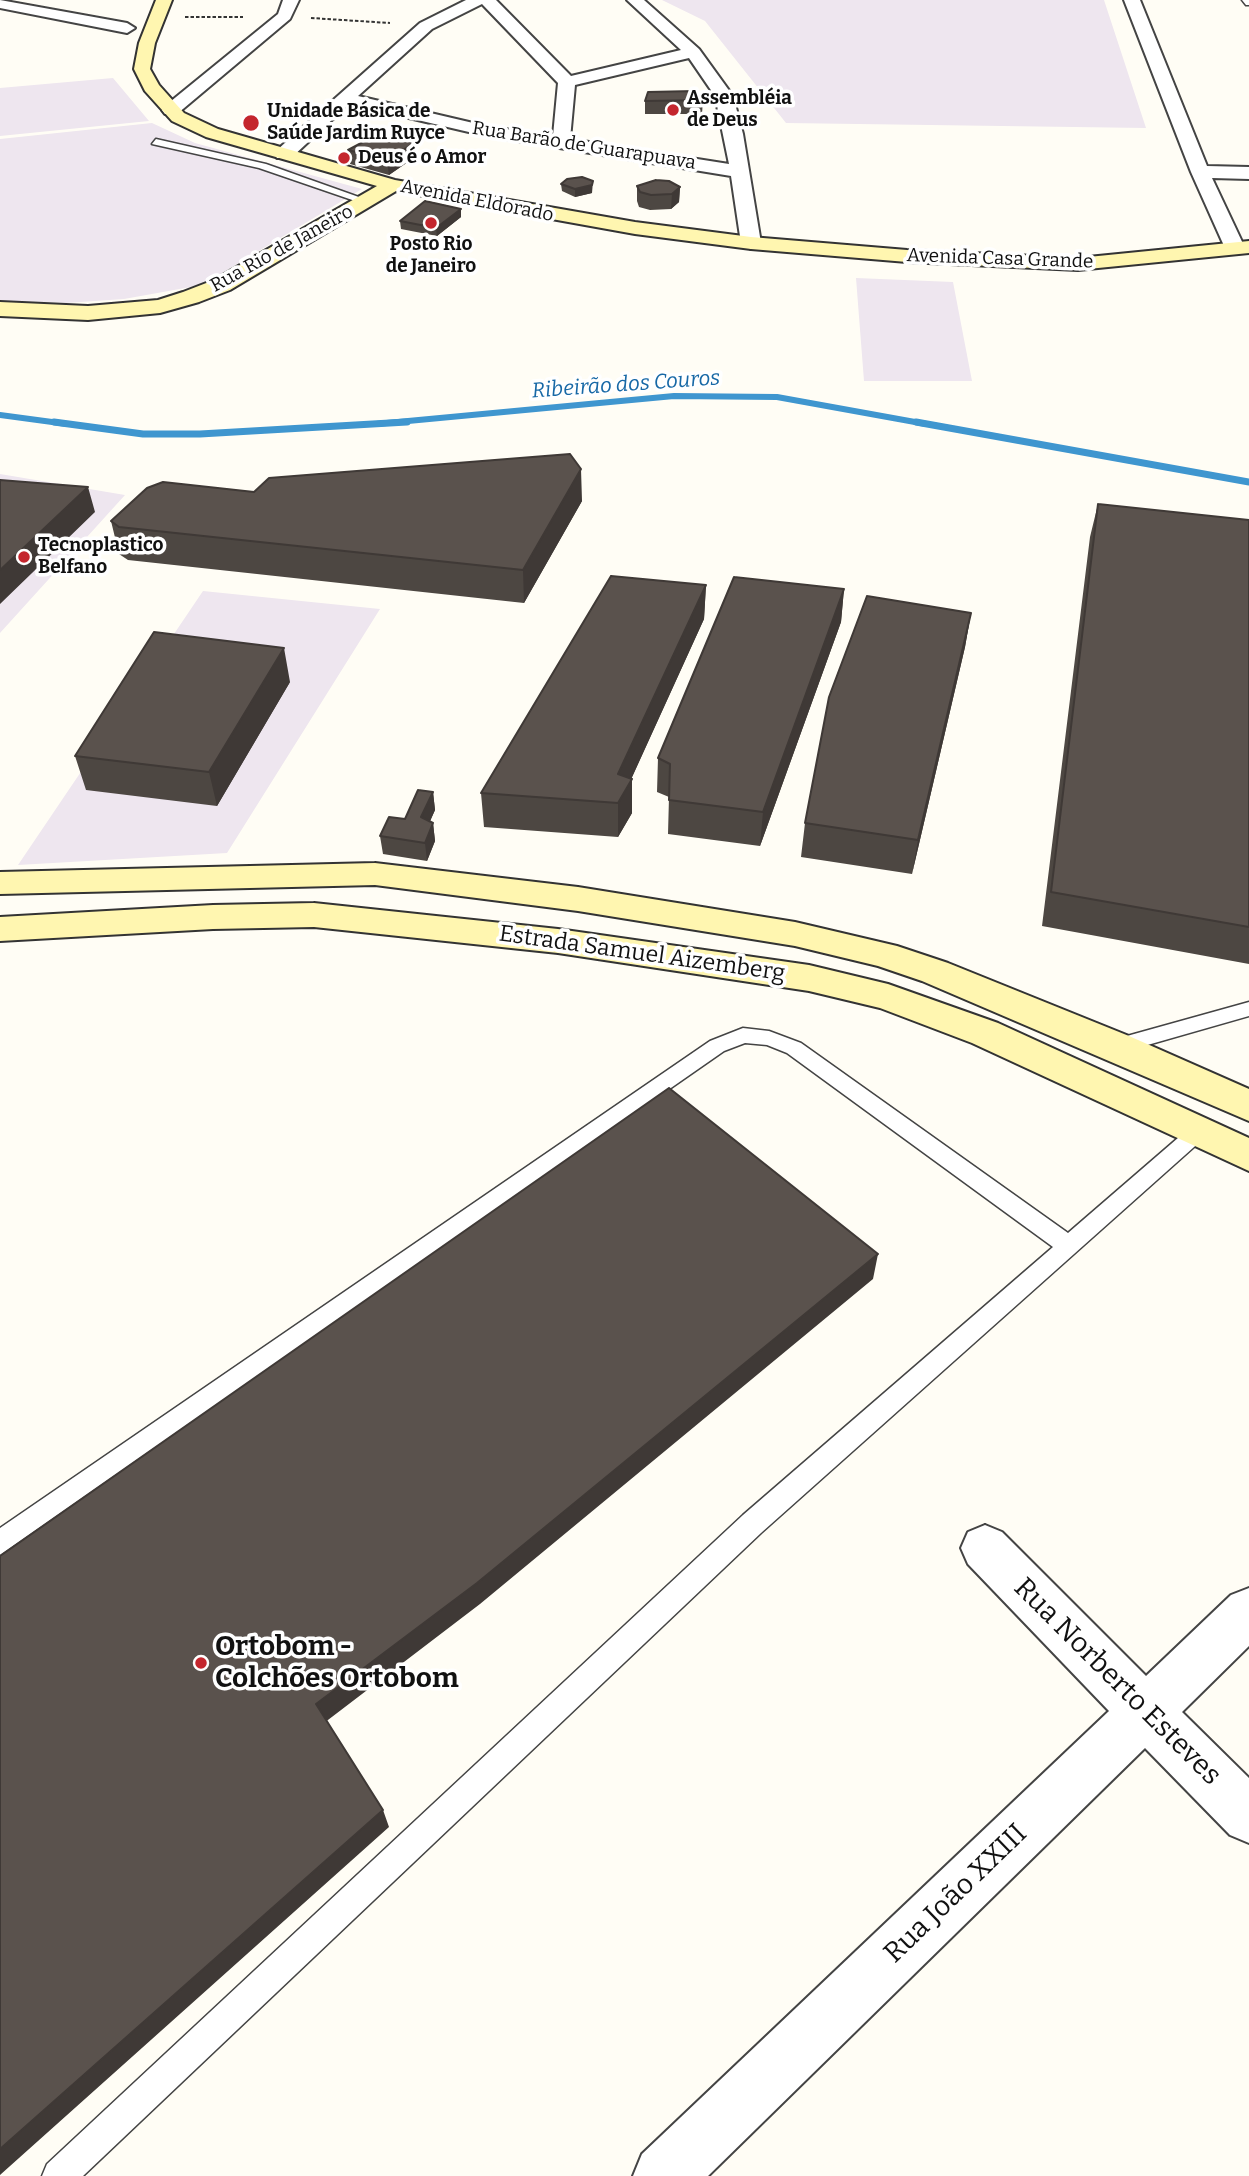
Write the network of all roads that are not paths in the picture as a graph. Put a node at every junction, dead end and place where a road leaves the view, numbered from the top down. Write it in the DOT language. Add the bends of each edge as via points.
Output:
graph roads {
  1 [pos="164,0"];
  2 [pos="478,0"];
  3 [pos="488,0"];
  4 [pos="635,0"];
  5 [pos="1132,0"];
  6 [pos="0,3"];
  7 [pos="299,3"];
  8 [pos="127,29"];
  9 [pos="693,52"];
  10 [pos="566,82"];
  11 [pos="348,99"];
  12 [pos="171,110"];
  13 [pos="156,142"];
  14 [pos="561,142"];
  15 [pos="284,154"];
  16 [pos="738,171"];
  17 [pos="1200,172"];
  18 [pos="1249,173"];
  19 [pos="393,186"];
  20 [pos="365,201"];
  21 [pos="751,243"];
  22 [pos="1242,248"];
  23 [pos="0,309"];
  24 [pos="0,883"];
  25 [pos="0,929"];
  26 [pos="1249,1009"];
  27 [pos="1116,1046"];
  28 [pos="1249,1106"];
  29 [pos="1201,1131"];
  30 [pos="1249,1155"];
  31 [pos="1067,1245"];
  32 [pos="0,1543"];
  33 [pos="985,1548"];
  34 [pos="1249,1612"];
  35 [pos="1147,1710"];
  36 [pos="1249,1816"];
  37 [pos="58,2176"];
  38 [pos="664,2176"];
  1 -- 12 [label="main road, Avenida Eldorado" via="142,69"];
  2 -- 11 [label="street" via="426,26"];
  3 -- 10 [label="street"];
  4 -- 9 [label="street"];
  5 -- 17 [label="street"];
  6 -- 8 [label="street"];
  7 -- 12 [label="street"];
  9 -- 10 [label="street"];
  9 -- 16 [label="street" via="724,96"];
  10 -- 14 [label="street"];
  11 -- 14 [label="street, Rua Barão de Guarapuava" via="486,131"];
  11 -- 15 [label="street"];
  12 -- 15 [label="main road, Avenida Eldorado" via="205,131"];
  13 -- 20 [label="lane" via="262,166"];
  14 -- 16 [label="street, Rua Barão de Guarapuava"];
  15 -- 19 [label="main road, Avenida Eldorado"];
  16 -- 21 [label="street"];
  17 -- 18 [label="street"];
  17 -- 22 [label="street"];
  19 -- 20 [label="main road, Rua Rio de Janeiro"];
  19 -- 21 [label="main road, Avenida Eldorado" via="541,214"];
  20 -- 23 [label="main road, Rua Rio de Janeiro" via="222,285 191,297 133,310 88,313"];
  21 -- 22 [label="main road, Avenida Casa Grande" via="1050,264"];
  24 -- 27 [label="main road, Estrada Samuel Aizemberg" via="376,874 564,897 795,934 884,955 991,993"];
  25 -- 29 [label="main road, Estrada Samuel Aizemberg" via="313,915 558,940 809,978 942,1016"];
  26 -- 27 [label="lane"];
  27 -- 28 [label="main road, Estrada Samuel Aizemberg"];
  29 -- 30 [label="main road, Estrada Samuel Aizemberg"];
  29 -- 31 [label="lane"];
  31 -- 32 [label="lane" via="794,1048 769,1038 743,1035 717,1046"];
  31 -- 37 [label="lane" via="752,1524"];
  33 -- 35 [label="street, Rua Norberto Esteves"];
  34 -- 35 [label="street, Rua João XXIII"];
  35 -- 36 [label="street, Rua Norberto Esteves"];
  35 -- 38 [label="street, Rua João XXIII"];
}
